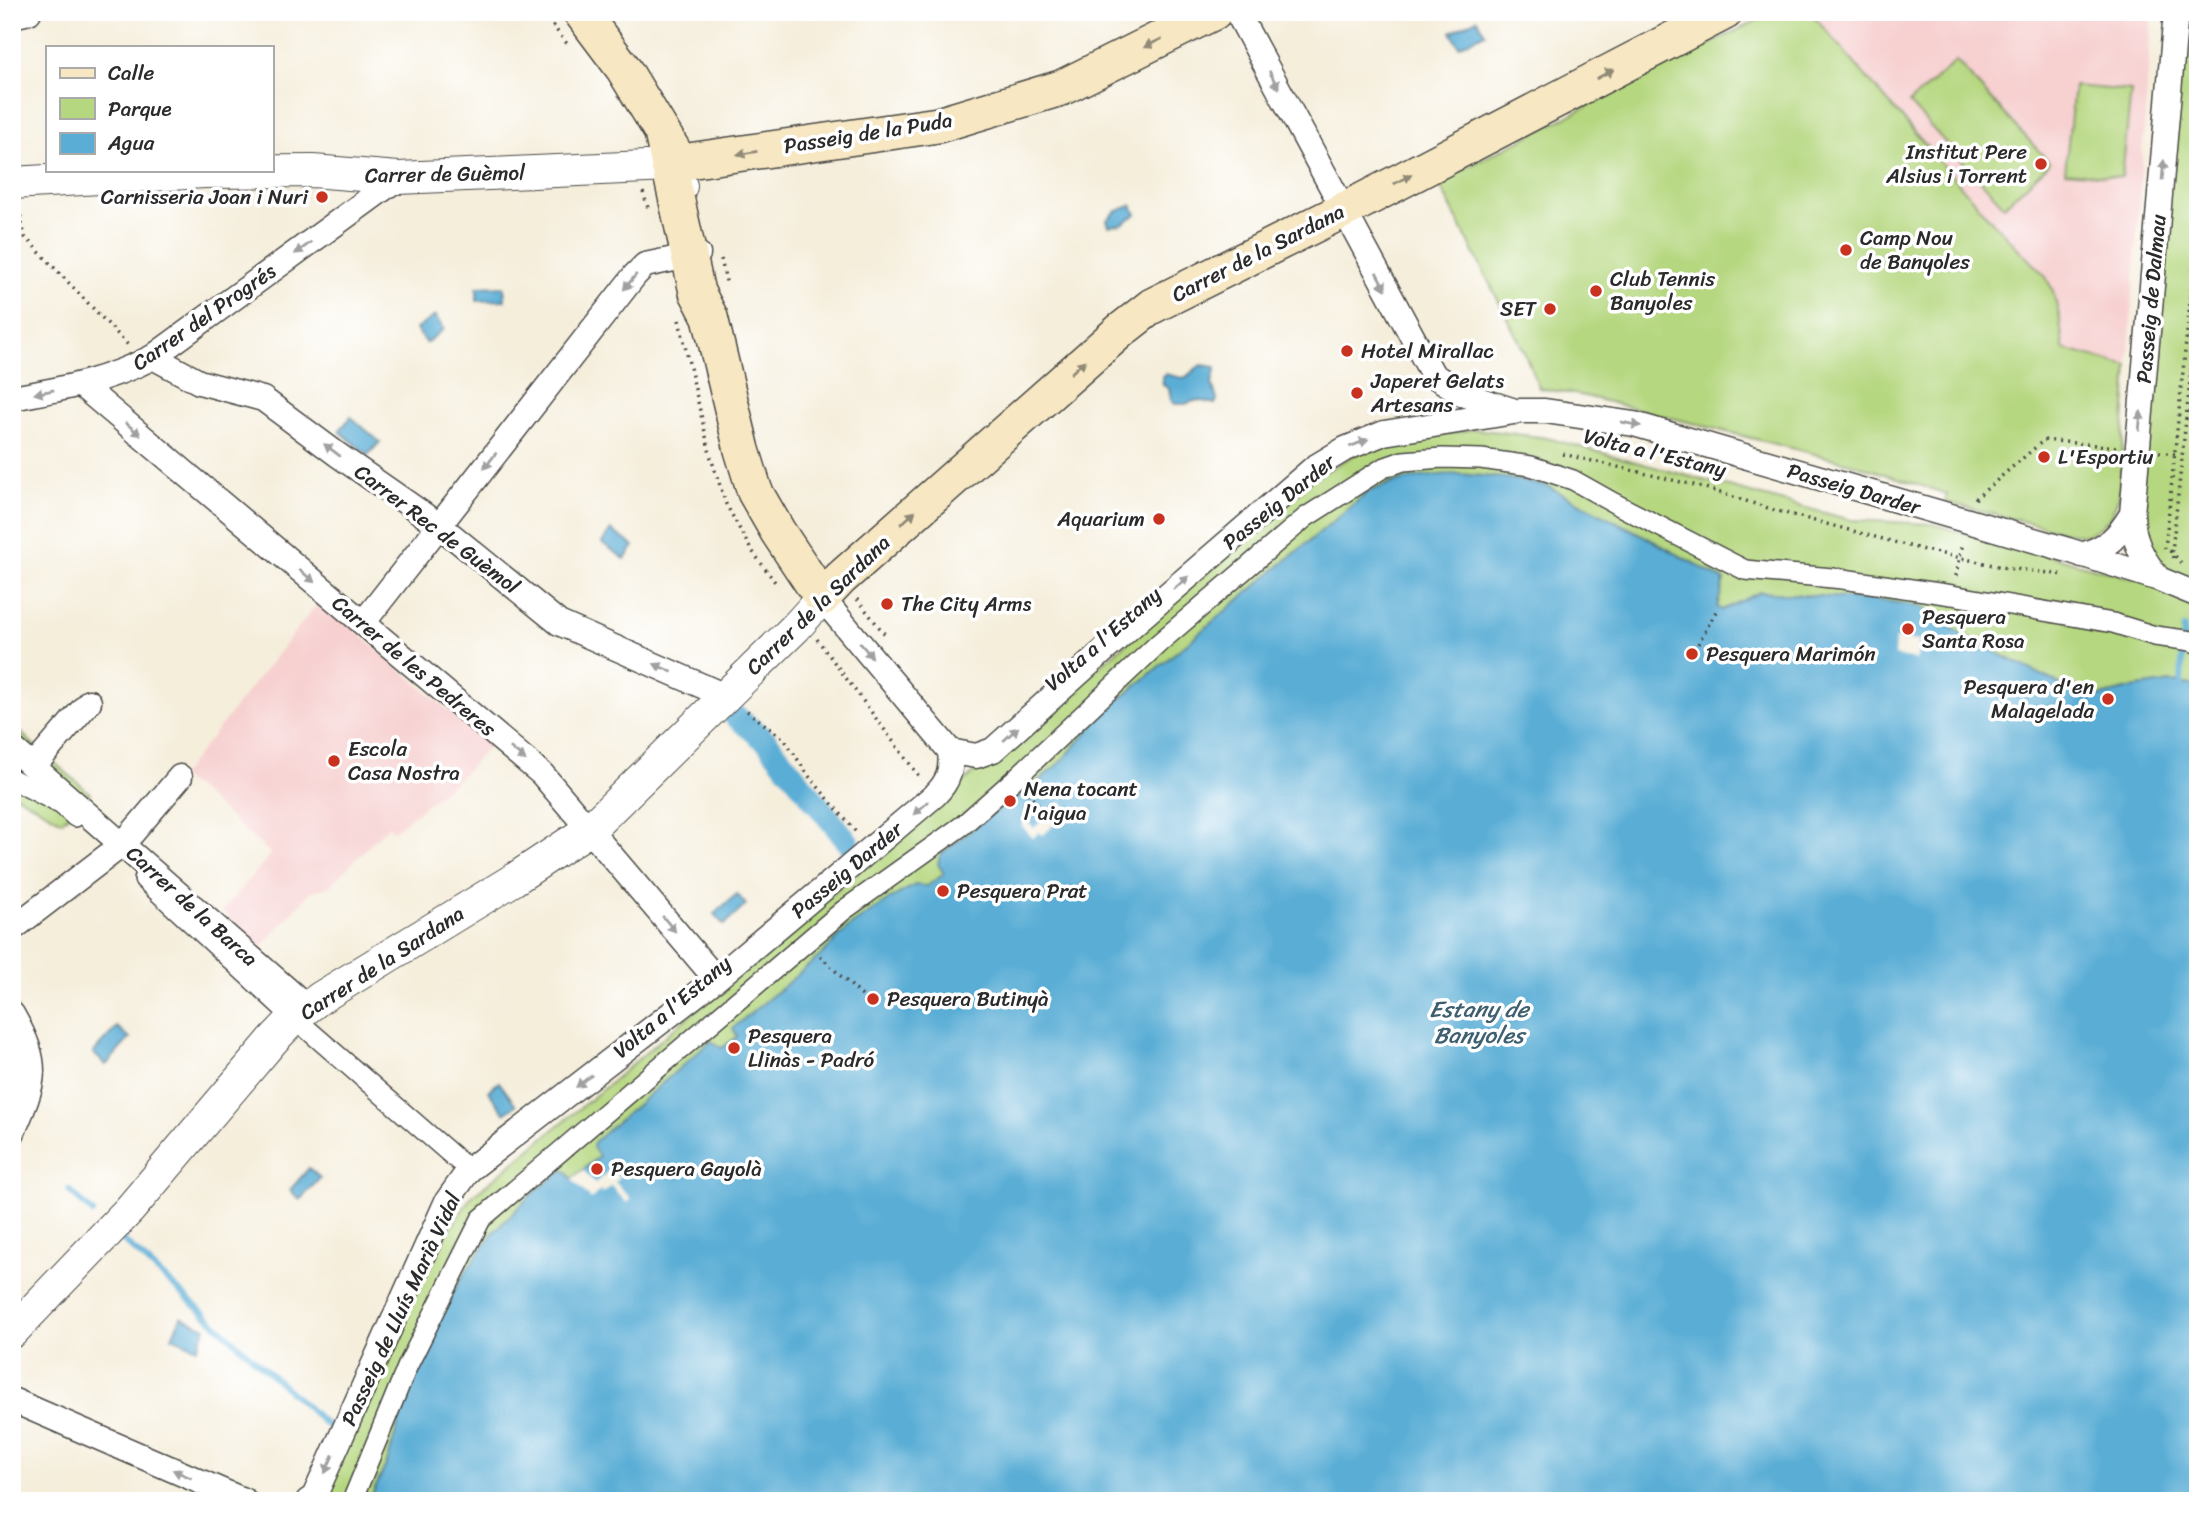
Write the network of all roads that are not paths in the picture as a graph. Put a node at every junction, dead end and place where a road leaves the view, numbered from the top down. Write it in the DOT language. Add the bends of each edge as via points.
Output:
graph roads {
  1 [pos="29,12"];
  2 [pos="581,12"];
  3 [pos="1725,12"];
  4 [pos="2176,12"];
  5 [pos="1231,15"];
  6 [pos="12,16"];
  7 [pos="671,154"];
  8 [pos="332,173"];
  9 [pos="398,178"];
  10 [pos="15,183"];
  11 [pos="1343,210"];
  12 [pos="344,218"];
  13 [pos="702,253"];
  14 [pos="717,302"];
  15 [pos="153,357"];
  16 [pos="81,385"];
  17 [pos="12,398"];
  18 [pos="1520,411"];
  19 [pos="2132,514"];
  20 [pos="440,526"];
  21 [pos="2081,555"];
  22 [pos="2159,579"];
  23 [pos="831,588"];
  24 [pos="2198,595"];
  25 [pos="363,623"];
  26 [pos="2195,642"];
  27 [pos="725,696"];
  28 [pos="89,702"];
  29 [pos="12,748"];
  30 [pos="950,751"];
  31 [pos="34,766"];
  32 [pos="180,777"];
  33 [pos="12,779"];
  34 [pos="1022,784"];
  35 [pos="590,829"];
  36 [pos="118,847"];
  37 [pos="12,929"];
  38 [pos="716,979"];
  39 [pos="301,1012"];
  40 [pos="12,1014"];
  41 [pos="12,1134"];
  42 [pos="469,1170"];
  43 [pos="12,1332"];
  44 [pos="12,1400"];
  45 [pos="245,1501"];
  46 [pos="308,1501"];
  47 [pos="352,1501"];
  1 -- 6 [label="street"];
  2 -- 7 [label="main road" via="649,107"];
  11 -- 3 [label="main road, Carrer de la Sardana, one-way"];
  19 -- 4 [label="street, Passeig de Dalmau, one-way"];
  5 -- 7 [label="main road, Passeig de la Puda, one-way" via="1061,88 938,125"];
  5 -- 11 [label="street, one-way"];
  7 -- 9 [label="street, Carrer de Guèmol"];
  7 -- 13 [label="main road"];
  7 -- 14 [label="main road"];
  8 -- 9 [label="street, Carrer de Guèmol"];
  8 -- 10 [label="street, Carrer de Guèmol" via="205,172"];
  8 -- 12 [label="street" via="346,191"];
  9 -- 12 [label="street, Carrer del Progrés"];
  11 -- 18 [label="street, one-way" via="1433,375 1465,395"];
  23 -- 11 [label="main road, Carrer de la Sardana, one-way" via="1152,306"];
  12 -- 15 [label="street, Carrer del Progrés, one-way"];
  13 -- 14 [label="main road" via="698,292"];
  13 -- 20 [label="street, one-way" via="645,264"];
  14 -- 23 [label="main road" via="742,450 755,492 778,531"];
  15 -- 16 [label="street, Carrer del Progrés"];
  20 -- 15 [label="street, Carrer Rec de Guèmol, one-way" via="264,399 199,382"];
  16 -- 17 [label="street, Carrer del Progrés, one-way"];
  16 -- 25 [label="street, Carrer de les Pedreres, one-way"];
  18 -- 21 [label="street, Passeig Darder, one-way" via="1634,424"];
  30 -- 18 [label="street, Passeig Darder, one-way" via="976,756 993,750 1315,467 1345,449 1384,433"];
  19 -- 21 [label="street" via="2118,536"];
  19 -- 22 [label="street, Passeig de Dalmau" via="2133,533"];
  20 -- 25 [label="street"];
  27 -- 20 [label="street, Carrer Rec de Guèmol, one-way" via="559,622"];
  21 -- 22 [label="street, Passeig Darder"];
  22 -- 24 [label="street, Passeig Darder"];
  23 -- 27 [label="street, Carrer de la Sardana"];
  23 -- 30 [label="street, one-way"];
  25 -- 35 [label="street, Carrer de les Pedreres, one-way" via="542,774"];
  26 -- 34 [label="street, Passeig Darder" via="1952,595 1745,570 1573,480 1531,466 1482,459 1403,461 1383,468 1306,517 1159,643"];
  27 -- 35 [label="street, Carrer de la Sardana"];
  28 -- 31 [label="street"];
  29 -- 31 [label="street, Carrer de la Barca"];
  30 -- 38 [label="street, Passeig Darder, one-way" via="945,786"];
  31 -- 36 [label="street, Carrer de la Barca"];
  32 -- 36 [label="street"];
  33 -- 36 [label="street" via="62,805"];
  34 -- 47 [label="street, Volta a l'Estany" via="844,910 481,1219 408,1365"];
  35 -- 38 [label="street, Carrer de les Pedreres, one-way"];
  35 -- 39 [label="street, Carrer de la Sardana"];
  36 -- 37 [label="street"];
  36 -- 39 [label="street, Carrer de la Barca" via="294,997"];
  38 -- 42 [label="street, Passeig de Lluís Marià Vidal, one-way"];
  39 -- 42 [label="street, Carrer de la Barca"];
  39 -- 43 [label="street, Carrer de la Sardana" via="130,1209"];
  40 -- 41 [label="street" via="32,1055 26,1103"];
  42 -- 46 [label="street, Passeig de Lluís Marià Vidal, one-way" via="447,1201 314,1497"];
  45 -- 44 [label="street, one-way"];
}
